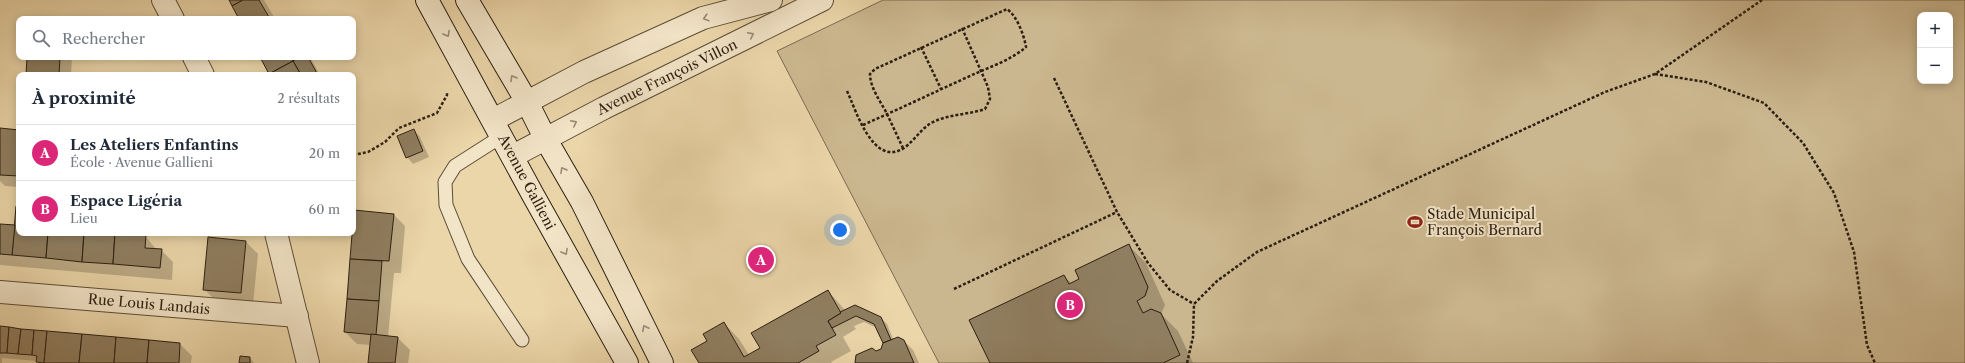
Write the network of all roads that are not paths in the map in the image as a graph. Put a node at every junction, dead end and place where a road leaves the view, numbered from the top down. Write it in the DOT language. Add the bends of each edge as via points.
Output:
graph roads {
  1 [pos="163,0"];
  2 [pos="427,0"];
  3 [pos="467,0"];
  4 [pos="771,0"];
  5 [pos="822,0"];
  6 [pos="172,16"];
  7 [pos="196,60"];
  8 [pos="202,72"];
  9 [pos="527,102"];
  10 [pos="498,128"];
  11 [pos="545,138"];
  12 [pos="513,156"];
  13 [pos="277,236"];
  14 [pos="0,292"];
  15 [pos="297,316"];
  16 [pos="522,340"];
  17 [pos="308,363"];
  18 [pos="627,363"];
  19 [pos="662,363"];
  1 -- 6 [label="street"];
  2 -- 10 [label="street, Avenue Gallieni, one-way"];
  9 -- 3 [label="street, one-way"];
  4 -- 9 [label="street, one-way" via="703,18 584,72"];
  11 -- 5 [label="street, Avenue François Villon, one-way"];
  7 -- 8 [label="street"];
  9 -- 10 [label="street"];
  9 -- 11 [label="street"];
  10 -- 12 [label="street, Avenue Gallieni"];
  10 -- 16 [label="lane" via="455,166 445,182 446,205 468,259"];
  11 -- 12 [label="street, Avenue François Villon"];
  19 -- 11 [label="street, one-way" via="582,202"];
  12 -- 18 [label="street, Avenue Gallieni, one-way"];
  13 -- 15 [label="street"];
  14 -- 15 [label="street, Rue Louis Landais"];
  15 -- 17 [label="street"];
}
